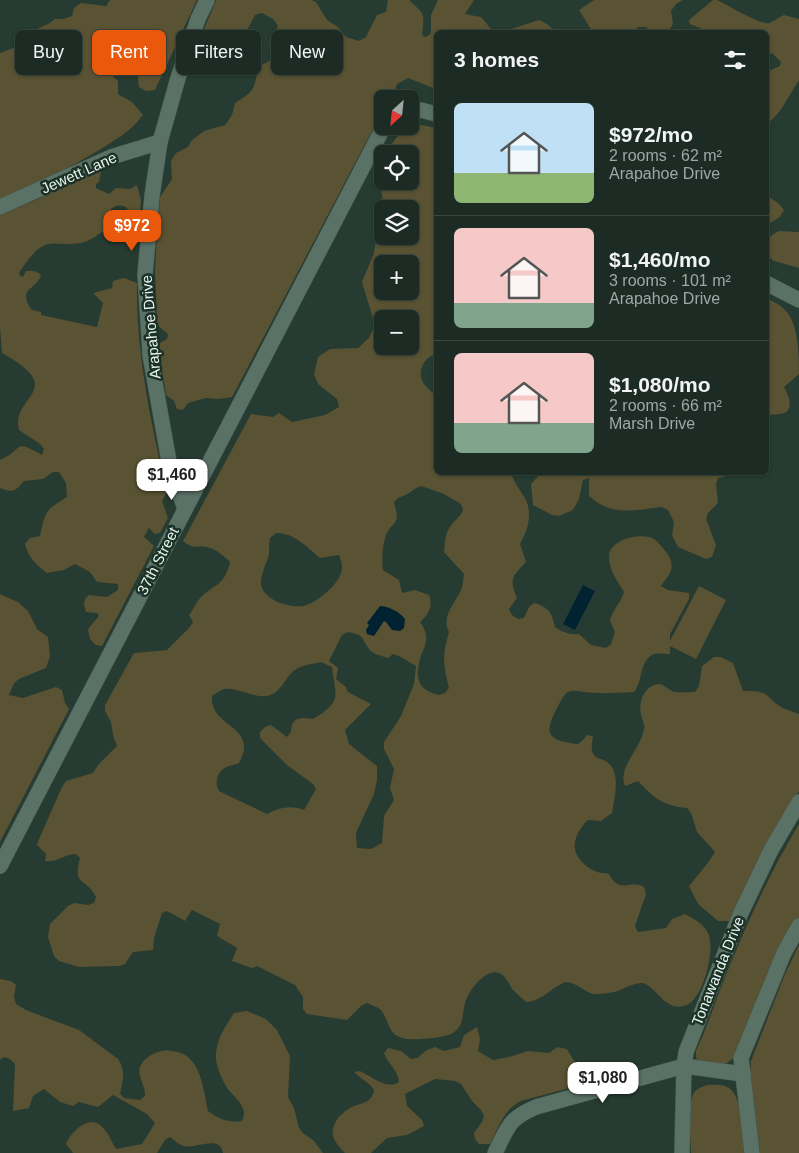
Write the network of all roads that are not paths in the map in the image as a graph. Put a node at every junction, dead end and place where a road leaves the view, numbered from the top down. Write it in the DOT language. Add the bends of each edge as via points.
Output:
graph roads {
  1 [pos="206,0"];
  2 [pos="419,111"];
  3 [pos="434,113"];
  4 [pos="380,135"];
  5 [pos="160,142"];
  6 [pos="0,207"];
  7 [pos="769,285"];
  8 [pos="799,300"];
  9 [pos="185,509"];
  10 [pos="799,802"];
  11 [pos="0,866"];
  12 [pos="799,926"];
  13 [pos="684,1066"];
  14 [pos="743,1074"];
  15 [pos="495,1153"];
  16 [pos="682,1153"];
  17 [pos="752,1153"];
  1 -- 5 [label="street, Arapahoe Drive" via="178,78"];
  2 -- 3 [label="street"];
  4 -- 9 [label="street, 37th Street"];
  5 -- 6 [label="street, Jewett Lane" via="111,157"];
  5 -- 9 [label="street, Arapahoe Drive" via="145,275 150,346 170,466"];
  7 -- 8 [label="street"];
  9 -- 11 [label="street, 37th Street"];
  10 -- 13 [label="street, Tonawanda Drive" via="771,850 740,915 686,1052"];
  12 -- 14 [label="street" via="784,952 742,1058"];
  13 -- 14 [label="street"];
  13 -- 15 [label="street" via="536,1106 511,1121"];
  13 -- 16 [label="street, Tonawanda Drive"];
  14 -- 17 [label="street"];
}
